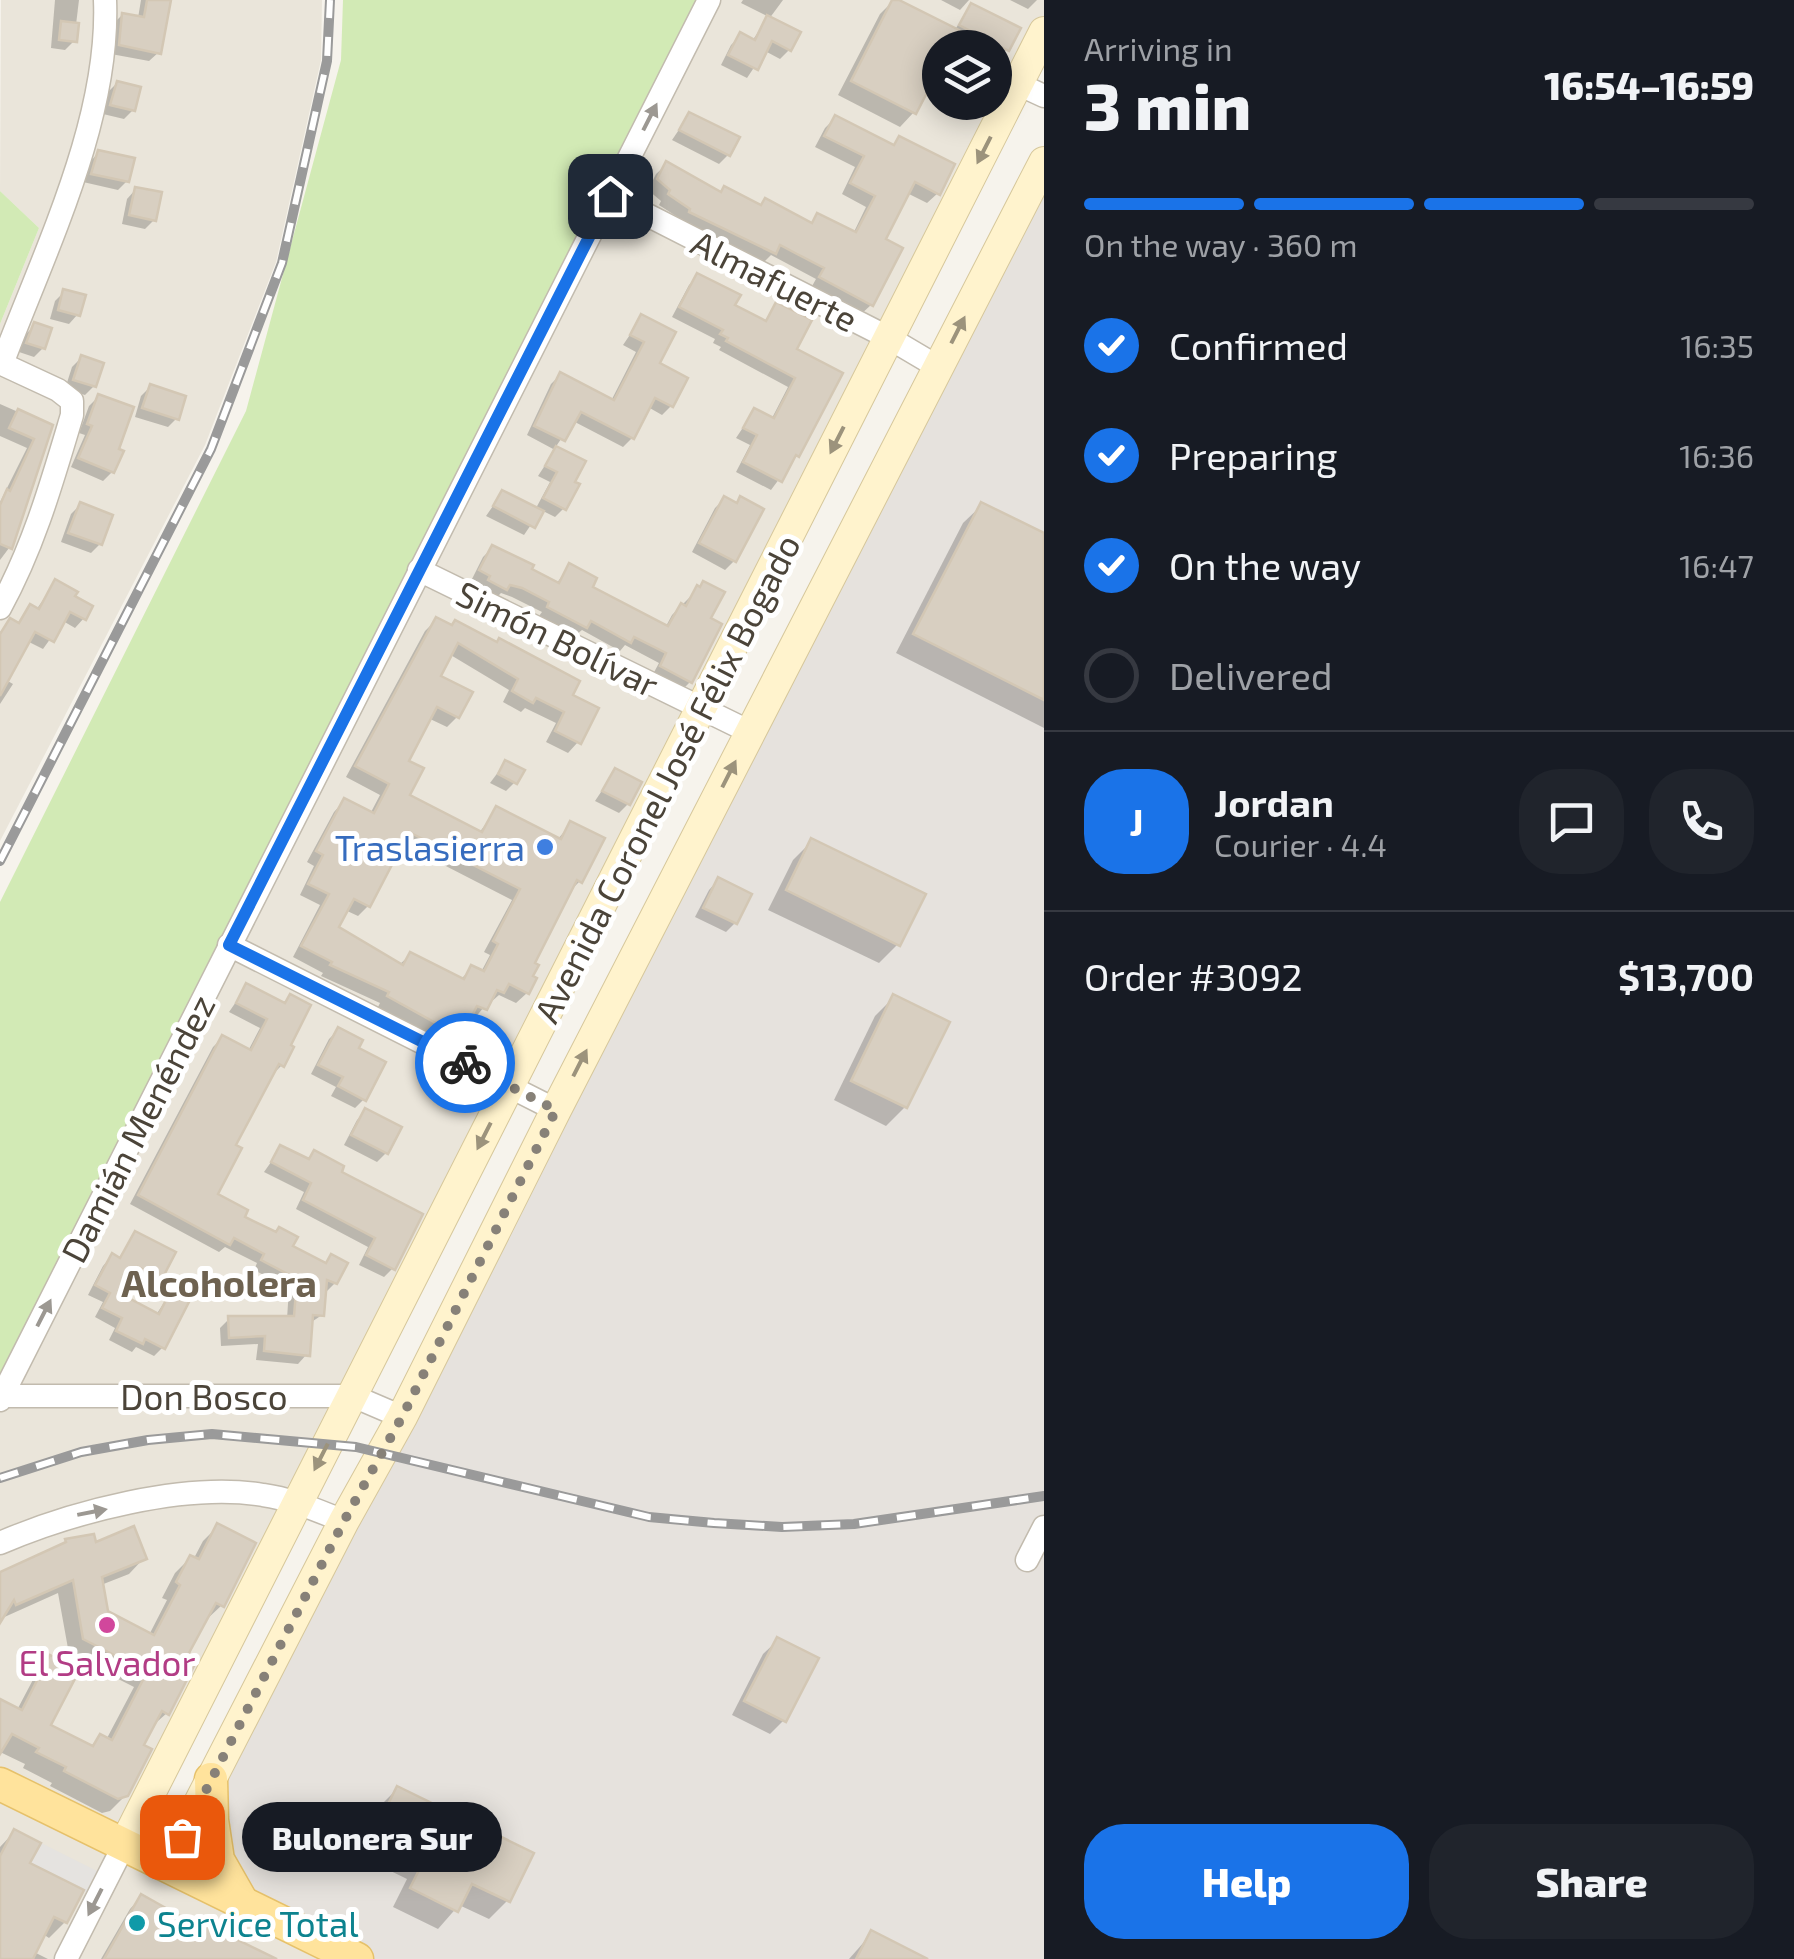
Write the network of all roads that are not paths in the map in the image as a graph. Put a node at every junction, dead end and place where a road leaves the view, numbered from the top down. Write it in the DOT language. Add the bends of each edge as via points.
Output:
graph roads {
  1 [pos="104,0"];
  2 [pos="709,0"];
  3 [pos="1044,32"];
  4 [pos="1031,90"];
  5 [pos="1044,162"];
  6 [pos="610,196"];
  7 [pos="889,338"];
  8 [pos="1,363"];
  9 [pos="938,367"];
  10 [pos="420,570"];
  11 [pos="0,608"];
  12 [pos="700,709"];
  13 [pos="750,732"];
  14 [pos="229,945"];
  15 [pos="510,1085"];
  16 [pos="556,1110"];
  17 [pos="353,1396"];
  18 [pos="1,1398"];
  19 [pos="402,1417"];
  20 [pos="298,1503"];
  21 [pos="344,1521"];
  22 [pos="1044,1528"];
  23 [pos="0,1543"];
  24 [pos="1028,1560"];
  25 [pos="211,1779"];
  26 [pos="0,1784"];
  27 [pos="124,1844"];
  28 [pos="167,1866"];
  29 [pos="242,1902"];
  30 [pos="66,1959"];
  31 [pos="357,1959"];
  1 -- 8 [label="street" via="100,67 84,141"];
  6 -- 2 [label="street, Damián Menéndez, one-way"];
  3 -- 4 [label="main road, Avenida Coronel José Félix Bogado"];
  4 -- 7 [label="main road, Avenida Coronel José Félix Bogado, one-way"];
  9 -- 5 [label="main road, Avenida Coronel José Félix Bogado, one-way"];
  6 -- 7 [label="street, Almafuerte"];
  6 -- 10 [label="street, Damián Menéndez"];
  7 -- 9 [label="street, Almafuerte"];
  7 -- 12 [label="main road, Avenida Coronel José Félix Bogado, one-way"];
  8 -- 11 [label="street" via="58,390 72,402 72,415 37,531"];
  9 -- 13 [label="main road, Avenida Coronel José Félix Bogado"];
  10 -- 12 [label="street, Simón Bolívar"];
  10 -- 14 [label="street, Damián Menéndez"];
  12 -- 13 [label="street, Simón Bolívar"];
  12 -- 15 [label="main road, Avenida Coronel José Félix Bogado"];
  16 -- 13 [label="main road, Avenida Coronel José Félix Bogado, one-way"];
  14 -- 15 [label="street"];
  18 -- 14 [label="street, Damián Menéndez, one-way"];
  15 -- 16 [label="street"];
  15 -- 17 [label="main road, Avenida Coronel José Félix Bogado, one-way"];
  16 -- 19 [label="main road, Avenida Coronel José Félix Bogado"];
  17 -- 18 [label="street, Don Bosco"];
  17 -- 19 [label="street, Don Bosco"];
  17 -- 20 [label="main road, Avenida Coronel José Félix Bogado, one-way"];
  19 -- 21 [label="main road, Avenida Coronel José Félix Bogado"];
  20 -- 21 [label="street"];
  23 -- 20 [label="street, one-way" via="74,1515 220,1490"];
  20 -- 27 [label="main road, Avenida Coronel José Félix Bogado"];
  21 -- 25 [label="main road, Avenida Coronel José Félix Bogado"];
  22 -- 24 [label="street"];
  25 -- 28 [label="main road, Avenida Coronel José Félix Bogado"];
  25 -- 29 [label="main road" via="218,1860"];
  26 -- 27 [label="main road"];
  27 -- 28 [label="main road"];
  27 -- 30 [label="street, one-way"];
  28 -- 29 [label="main road"];
  29 -- 31 [label="main road"];
}
